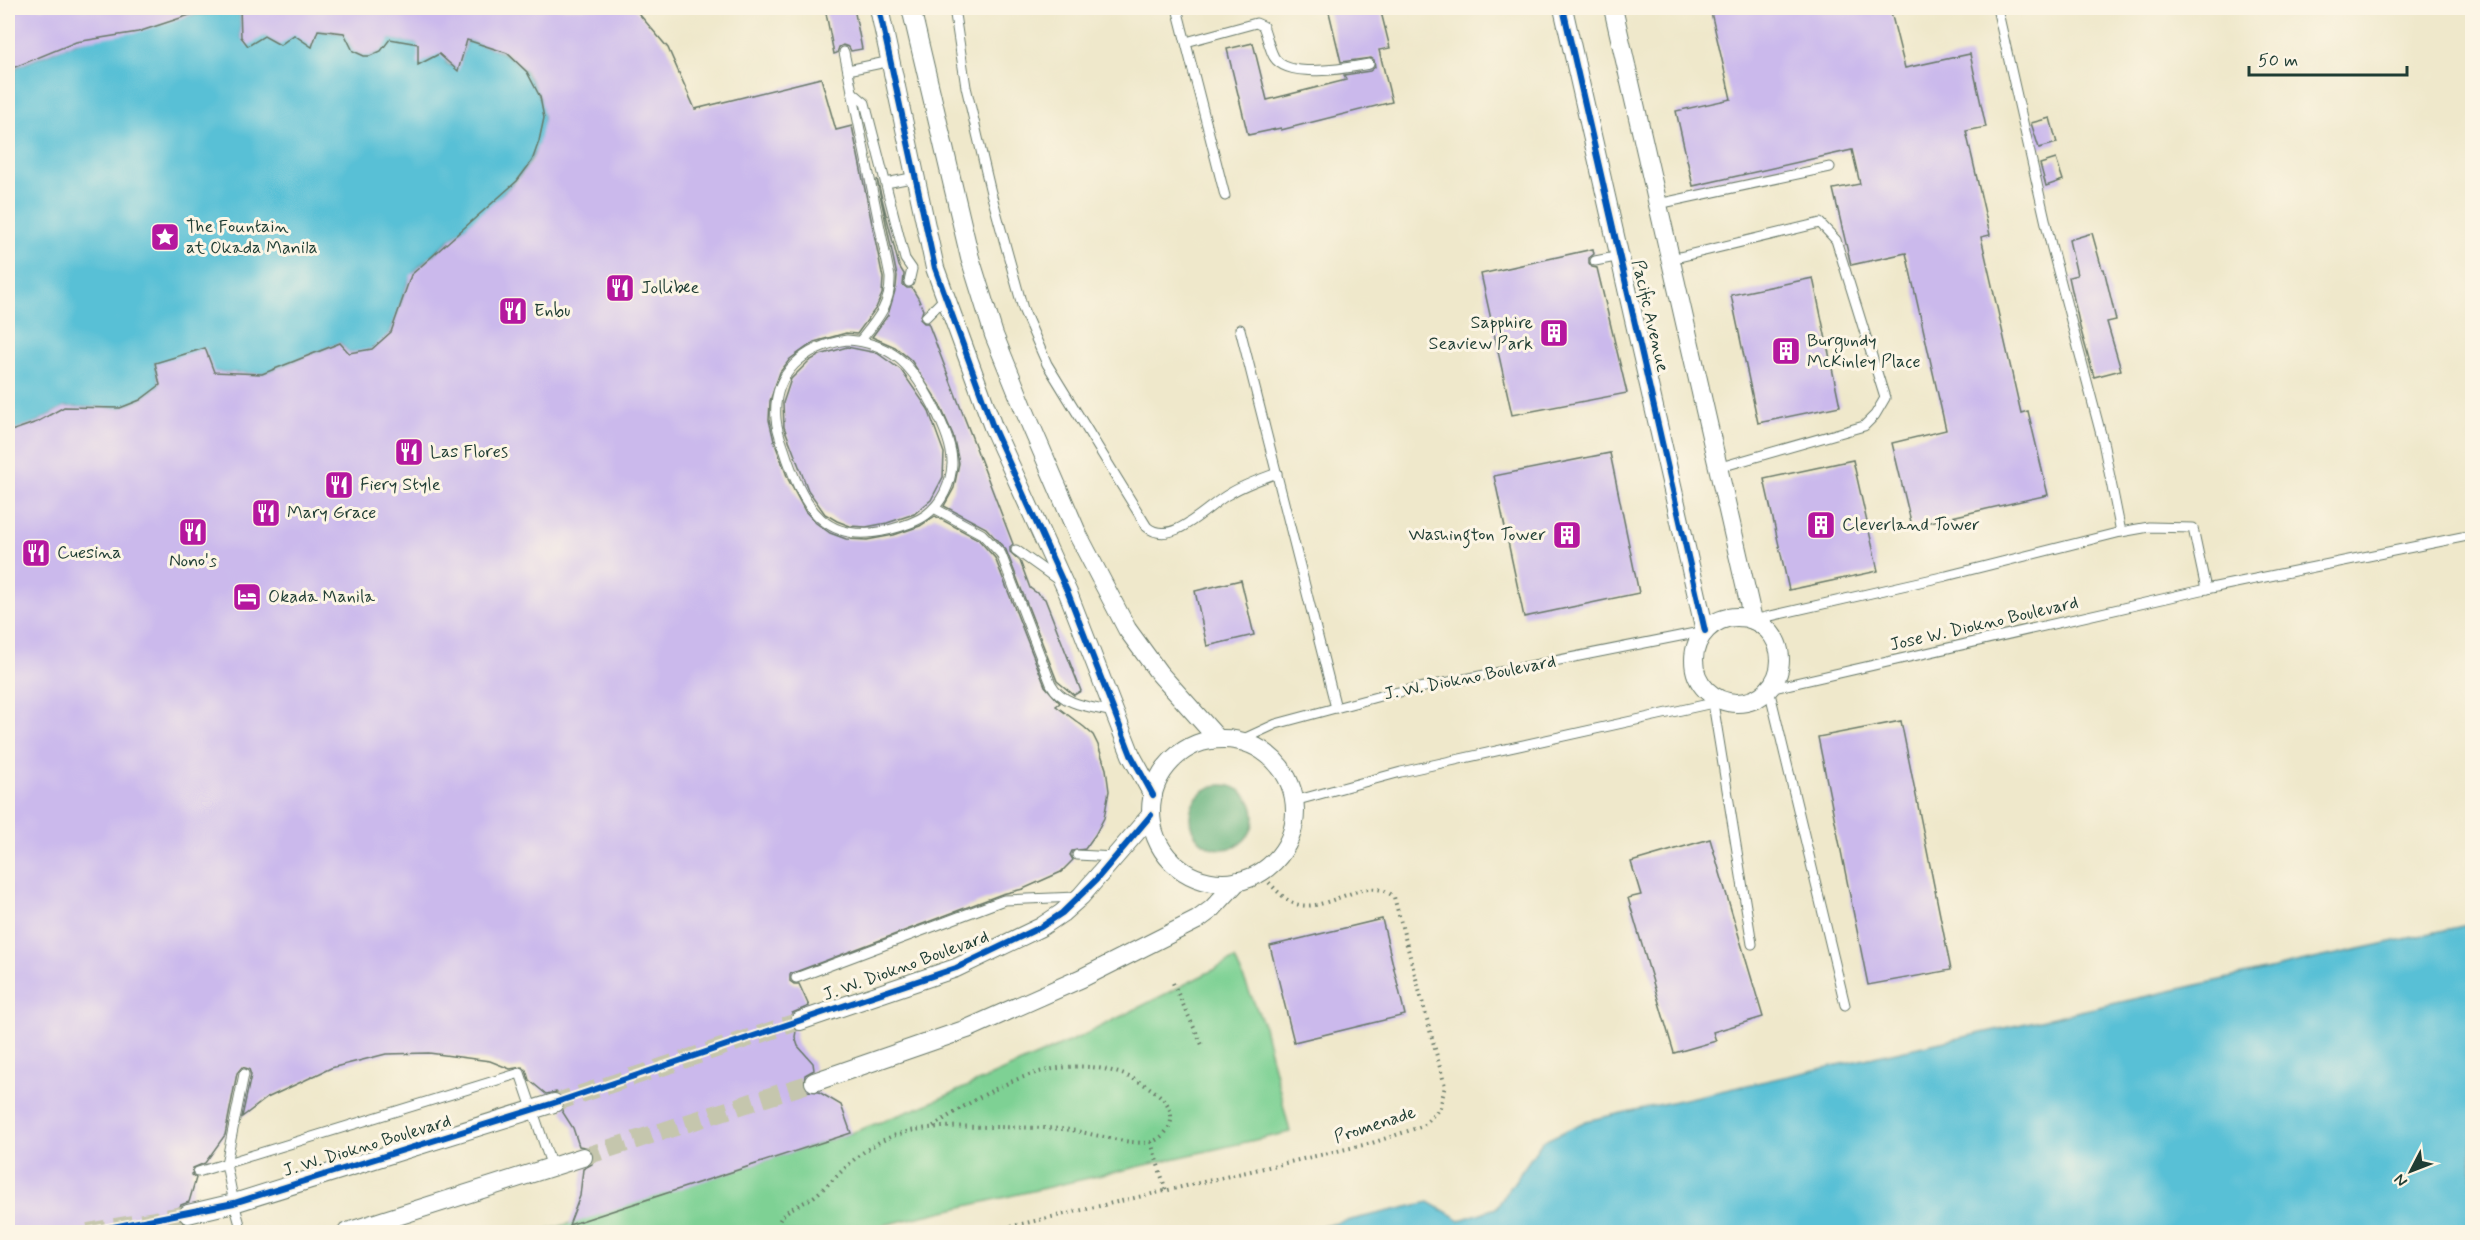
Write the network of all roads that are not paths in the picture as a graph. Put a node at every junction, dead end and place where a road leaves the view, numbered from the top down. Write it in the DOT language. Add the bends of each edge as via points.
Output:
graph roads {
  1 [pos="879,8"];
  2 [pos="911,8"];
  3 [pos="954,8"];
  4 [pos="1177,8"];
  5 [pos="1563,8"];
  6 [pos="1613,8"];
  7 [pos="1997,8"];
  8 [pos="1186,42"];
  9 [pos="844,52"];
  10 [pos="891,61"];
  11 [pos="1369,64"];
  12 [pos="848,70"];
  13 [pos="852,92"];
  14 [pos="1830,167"];
  15 [pos="916,177"];
  16 [pos="886,183"];
  17 [pos="1225,196"];
  18 [pos="1659,204"];
  19 [pos="1621,256"];
  20 [pos="1671,259"];
  21 [pos="1595,261"];
  22 [pos="909,282"];
  23 [pos="946,297"];
  24 [pos="926,317"];
  25 [pos="1240,329"];
  26 [pos="861,341"];
  27 [pos="1717,468"];
  28 [pos="1276,472"];
  29 [pos="934,508"];
  30 [pos="2121,532"];
  31 [pos="2472,535"];
  32 [pos="1016,550"];
  33 [pos="1065,585"];
  34 [pos="2206,589"];
  35 [pos="1753,620"];
  36 [pos="1705,632"];
  37 [pos="1769,689"];
  38 [pos="1718,702"];
  39 [pos="1336,708"];
  40 [pos="1114,712"];
  41 [pos="1218,739"];
  42 [pos="1239,741"];
  43 [pos="1153,795"];
  44 [pos="1294,801"];
  45 [pos="1151,815"];
  46 [pos="1077,855"];
  47 [pos="1117,857"];
  48 [pos="1238,881"];
  49 [pos="1081,896"];
  50 [pos="1752,945"];
  51 [pos="802,975"];
  52 [pos="1845,1005"];
  53 [pos="800,1021"];
  54 [pos="244,1074"];
  55 [pos="814,1082"];
  56 [pos="554,1103"];
  57 [pos="532,1110"];
  58 [pos="583,1157"];
  59 [pos="226,1164"];
  60 [pos="552,1167"];
  61 [pos="198,1172"];
  62 [pos="234,1203"];
  63 [pos="188,1214"];
  64 [pos="242,1233"];
  65 [pos="347,1233"];
  1 -- 10 [label="street"];
  2 -- 41 [label="street" via="970,258 994,335 1026,414 1078,535 1127,629 1159,673"];
  3 -- 28 [label="lane" via="966,87 1023,309 1047,364 1147,527 1161,534 1177,529 1228,494"];
  4 -- 8 [label="lane"];
  5 -- 19 [label="street, Pacific Avenue"];
  6 -- 18 [label="street, Pacific Avenue"];
  7 -- 30 [label="lane" via="2050,241 2103,442"];
  8 -- 11 [label="lane" via="1256,23 1263,26 1275,59 1290,68 1324,72"];
  8 -- 17 [label="lane"];
  9 -- 12 [label="lane"];
  10 -- 12 [label="lane"];
  10 -- 15 [label="street"];
  12 -- 13 [label="lane"];
  13 -- 16 [label="lane" via="865,103"];
  13 -- 26 [label="lane" via="890,278 884,312"];
  14 -- 18 [label="lane"];
  15 -- 16 [label="lane"];
  15 -- 23 [label="street" via="935,268"];
  16 -- 22 [label="lane" via="905,259 912,269"];
  18 -- 20 [label="street, Pacific Avenue"];
  19 -- 21 [label="lane"];
  19 -- 36 [label="street, Pacific Avenue"];
  20 -- 27 [label="street, Pacific Avenue"];
  20 -- 27 [label="lane" via="1820,223 1836,240 1885,398 1864,426"];
  23 -- 24 [label="lane"];
  23 -- 33 [label="street" via="993,427"];
  25 -- 28 [label="lane"];
  26 -- 29 [label="lane" via="899,358 930,400 950,446 952,463 949,482"];
  26 -- 29 [label="lane" via="818,346 796,362 780,387 776,419 798,487 805,501 826,522 860,534 903,526"];
  27 -- 35 [label="street, Pacific Avenue"];
  28 -- 39 [label="lane"];
  29 -- 40 [label="lane" via="982,534 1001,554 1057,694 1070,702"];
  30 -- 34 [label="lane" via="2149,527 2193,528"];
  30 -- 35 [label="lane"];
  31 -- 34 [label="lane, Jose W. Diokno Boulevard"];
  32 -- 33 [label="lane"];
  33 -- 40 [label="street"];
  34 -- 37 [label="lane, Jose W. Diokno Boulevard"];
  35 -- 36 [label="street" via="1732,617"];
  35 -- 37 [label="street" via="1769,632 1779,650 1777,678"];
  36 -- 38 [label="street" via="1694,657 1695,670"];
  36 -- 39 [label="lane, J. W. Diokno Boulevard" via="1384,695"];
  37 -- 38 [label="street" via="1748,703"];
  37 -- 52 [label="lane"];
  38 -- 44 [label="lane" via="1401,772"];
  38 -- 50 [label="lane"];
  39 -- 42 [label="lane, J. W. Diokno Boulevard" via="1276,724"];
  40 -- 43 [label="street"];
  41 -- 42 [label="street"];
  41 -- 43 [label="street" via="1200,743 1176,757 1159,778"];
  42 -- 44 [label="street" via="1270,756 1290,784"];
  43 -- 45 [label="street"];
  44 -- 48 [label="street" via="1292,829 1281,854 1260,873"];
  45 -- 47 [label="street, J. W. Diokno Boulevard"];
  45 -- 48 [label="street" via="1162,847 1185,872 1211,881"];
  46 -- 47 [label="lane"];
  47 -- 49 [label="street, J. W. Diokno Boulevard"];
  48 -- 55 [label="street" via="1197,921 1093,973 967,1029"];
  49 -- 51 [label="lane" via="1004,900"];
  49 -- 53 [label="street, J. W. Diokno Boulevard" via="1046,924 972,960"];
  54 -- 59 [label="lane"];
  56 -- 57 [label="street, J. W. Diokno Boulevard"];
  57 -- 59 [label="lane" via="520,1073"];
  57 -- 60 [label="lane"];
  57 -- 62 [label="street, J. W. Diokno Boulevard"];
  58 -- 60 [label="street"];
  59 -- 61 [label="lane"];
  59 -- 62 [label="lane"];
  60 -- 65 [label="street"];
  62 -- 63 [label="street, J. W. Diokno Boulevard"];
  62 -- 64 [label="lane"];
}
